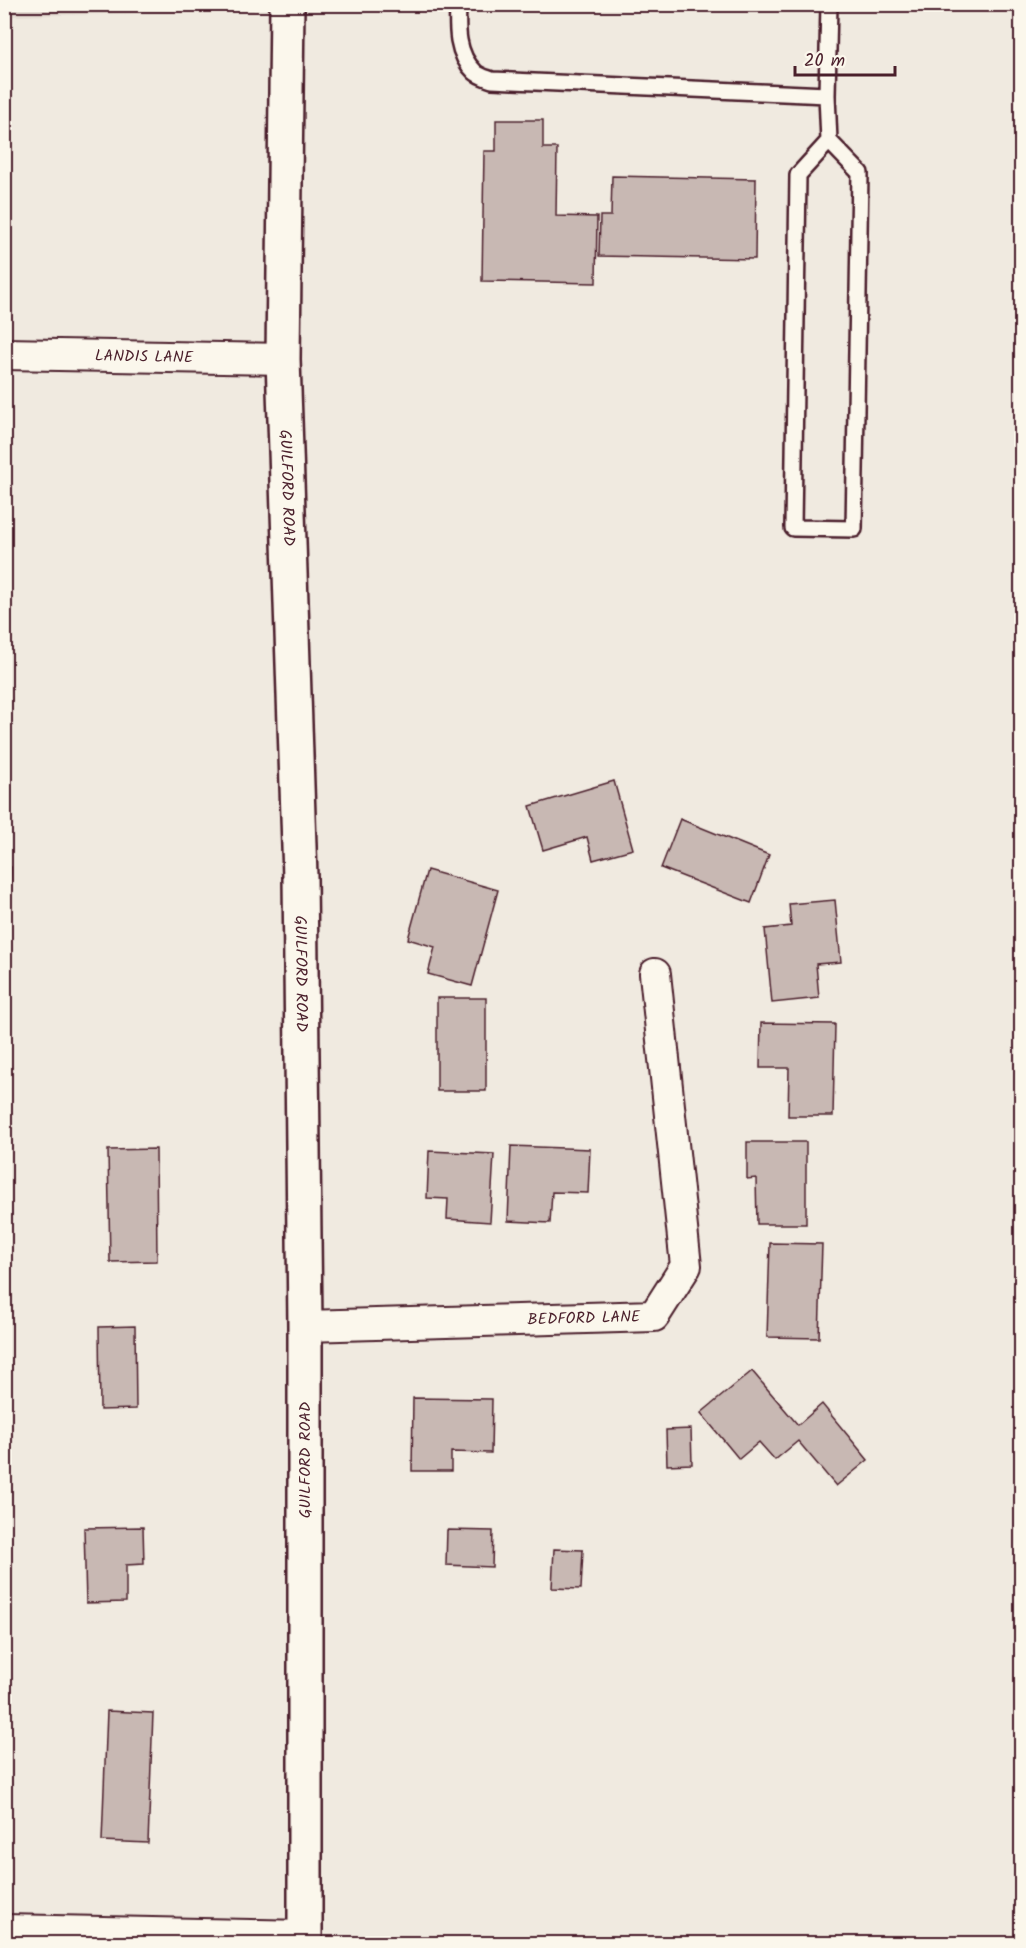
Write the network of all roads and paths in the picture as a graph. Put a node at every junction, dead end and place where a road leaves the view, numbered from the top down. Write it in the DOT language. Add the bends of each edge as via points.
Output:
graph roads {
  1 [pos="287,4"];
  2 [pos="458,4"];
  3 [pos="829,4"];
  4 [pos="827,95"];
  5 [pos="829,141"];
  6 [pos="4,354"];
  7 [pos="283,359"];
  8 [pos="655,974"];
  9 [pos="305,1326"];
  10 [pos="4,1930"];
  11 [pos="305,1940"];
  1 -- 7 [label="street, GUILFORD ROAD"];
  2 -- 4 [label="lane" via="457,36 464,56 476,73 492,80"];
  3 -- 4 [label="lane"];
  4 -- 5 [label="lane"];
  5 -- 5 [label="lane" via="798,175 793,528 854,528 861,173"];
  6 -- 7 [label="street, LANDIS LANE"];
  7 -- 9 [label="street, GUILFORD ROAD" via="300,877"];
  8 -- 9 [label="street, BEDFORD LANE" via="686,1266 654,1316"];
  9 -- 11 [label="street, GUILFORD ROAD"];
  10 -- 11 [label="street"];
}
